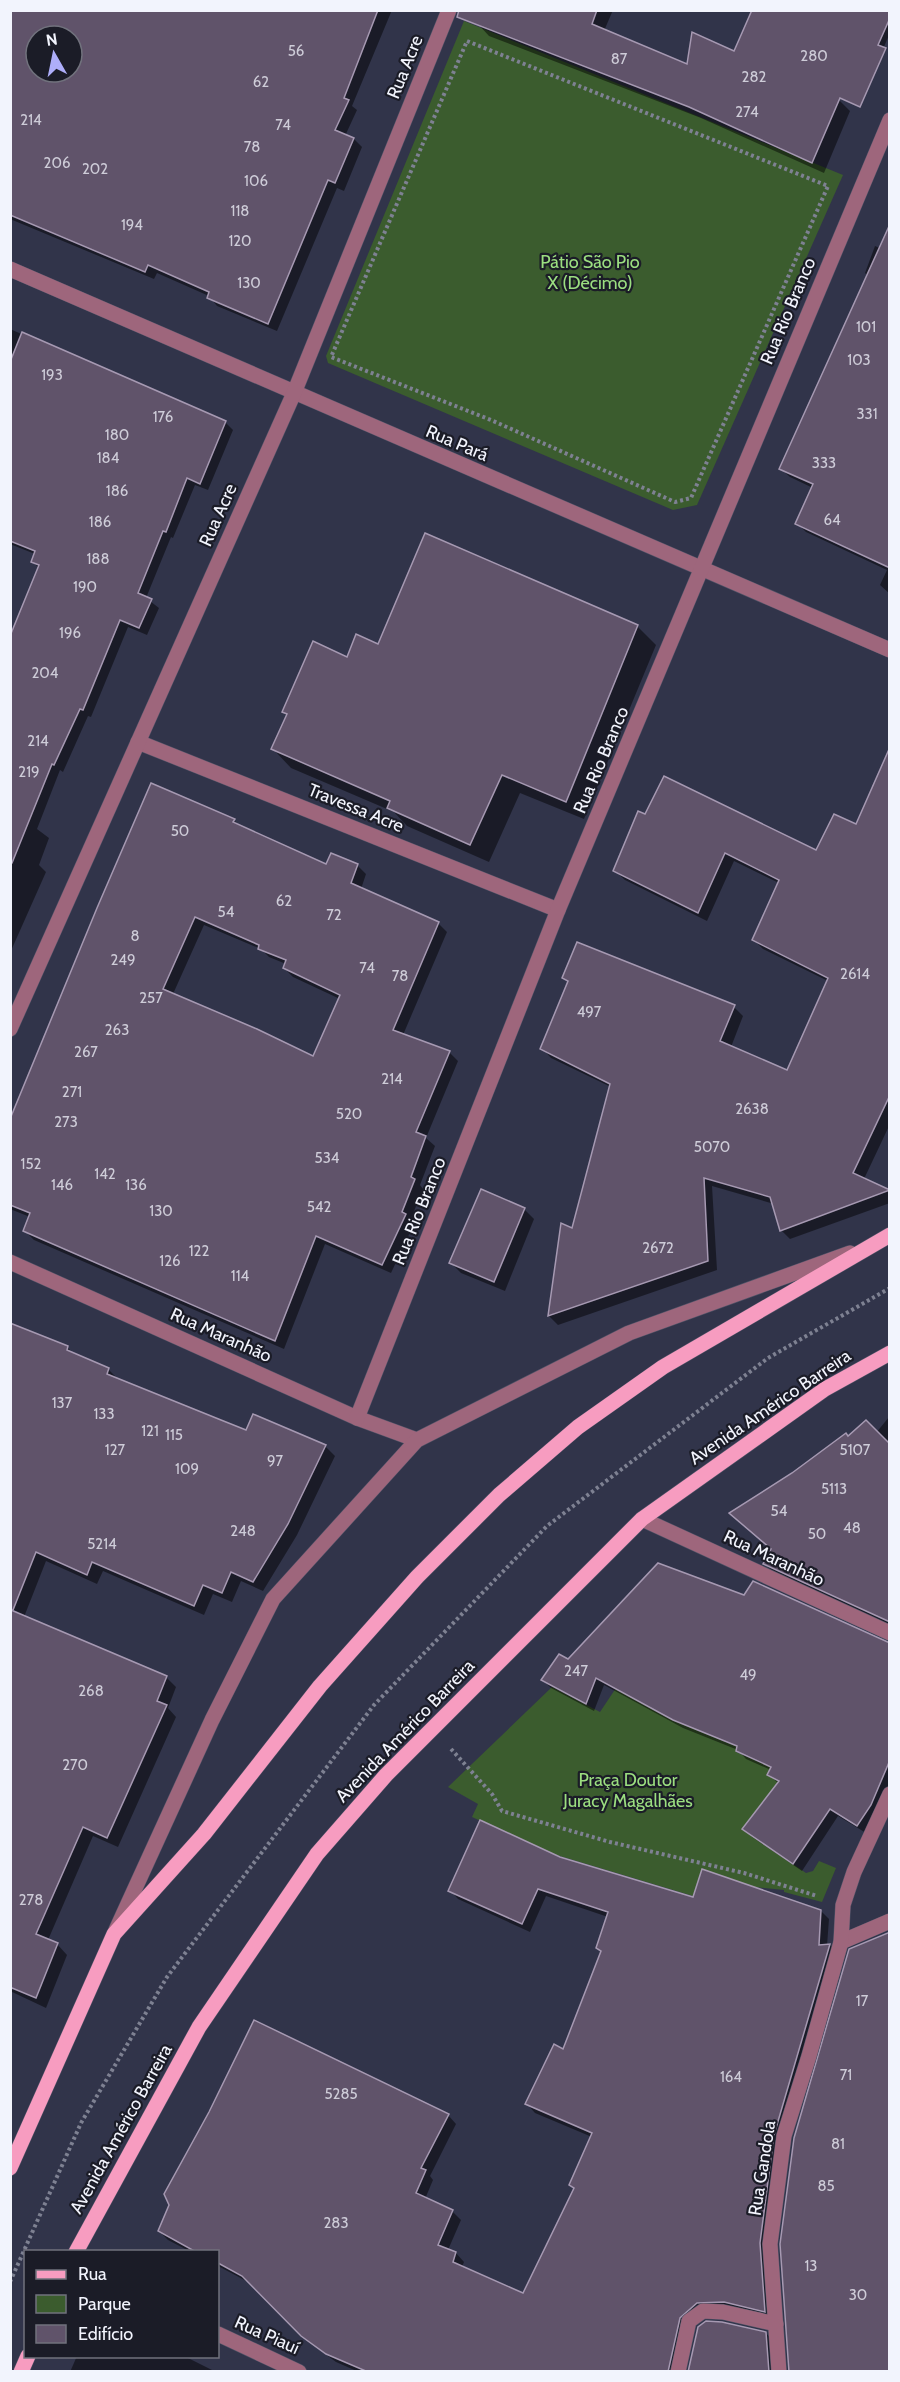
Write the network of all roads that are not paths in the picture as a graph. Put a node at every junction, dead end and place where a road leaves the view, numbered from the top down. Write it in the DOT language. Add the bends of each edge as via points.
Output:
graph roads {
  1 [pos="449,10"];
  2 [pos="890,120"];
  3 [pos="10,269"];
  4 [pos="294,393"];
  5 [pos="702,570"];
  6 [pos="890,650"];
  7 [pos="138,742"];
  8 [pos="558,910"];
  9 [pos="10,1029"];
  10 [pos="890,1235"];
  11 [pos="864,1248"];
  12 [pos="10,1262"];
  13 [pos="890,1353"];
  14 [pos="357,1418"];
  15 [pos="417,1440"];
  16 [pos="642,1519"];
  17 [pos="890,1633"];
  18 [pos="890,1794"];
  19 [pos="890,1921"];
  20 [pos="114,1934"];
  21 [pos="841,1942"];
  22 [pos="10,2168"];
  23 [pos="77,2250"];
  24 [pos="776,2324"];
  25 [pos="219,2334"];
  26 [pos="27,2358"];
  27 [pos="21,2372"];
  28 [pos="299,2372"];
  29 [pos="678,2372"];
  30 [pos="779,2372"];
  1 -- 4 [label="street, Rua Acre"];
  2 -- 5 [label="street, Rua Rio Branco"];
  3 -- 4 [label="street, Rua Pará"];
  4 -- 5 [label="street, Rua Pará"];
  4 -- 7 [label="street, Rua Acre"];
  5 -- 6 [label="street, Rua Pará"];
  5 -- 8 [label="street, Rua Rio Branco"];
  7 -- 8 [label="street, Travessa Acre"];
  7 -- 9 [label="street, Rua Acre"];
  8 -- 14 [label="street, Rua Rio Branco"];
  10 -- 11 [label="main road"];
  11 -- 15 [label="street" via="629,1333"];
  11 -- 20 [label="main road" via="663,1367 578,1426 499,1496 417,1576 335,1669 204,1834"];
  12 -- 14 [label="street, Rua Maranhão"];
  13 -- 16 [label="main road, Avenida Américo Barreira" via="825,1389"];
  14 -- 15 [label="street, Rua Maranhão"];
  15 -- 20 [label="street" via="273,1599 212,1720"];
  16 -- 17 [label="street, Rua Maranhão"];
  16 -- 23 [label="main road, Avenida Américo Barreira" via="386,1775 317,1854 199,2027"];
  18 -- 21 [label="street, Rua Gandola" via="843,1905"];
  19 -- 21 [label="street"];
  20 -- 22 [label="main road"];
  21 -- 24 [label="street, Rua Gandola" via="783,2136 770,2244"];
  24 -- 29 [label="street" via="703,2311 689,2321"];
  24 -- 30 [label="street, Rua Gandola"];
  25 -- 28 [label="street, Rua Piauí"];
  26 -- 27 [label="main road"];
}
